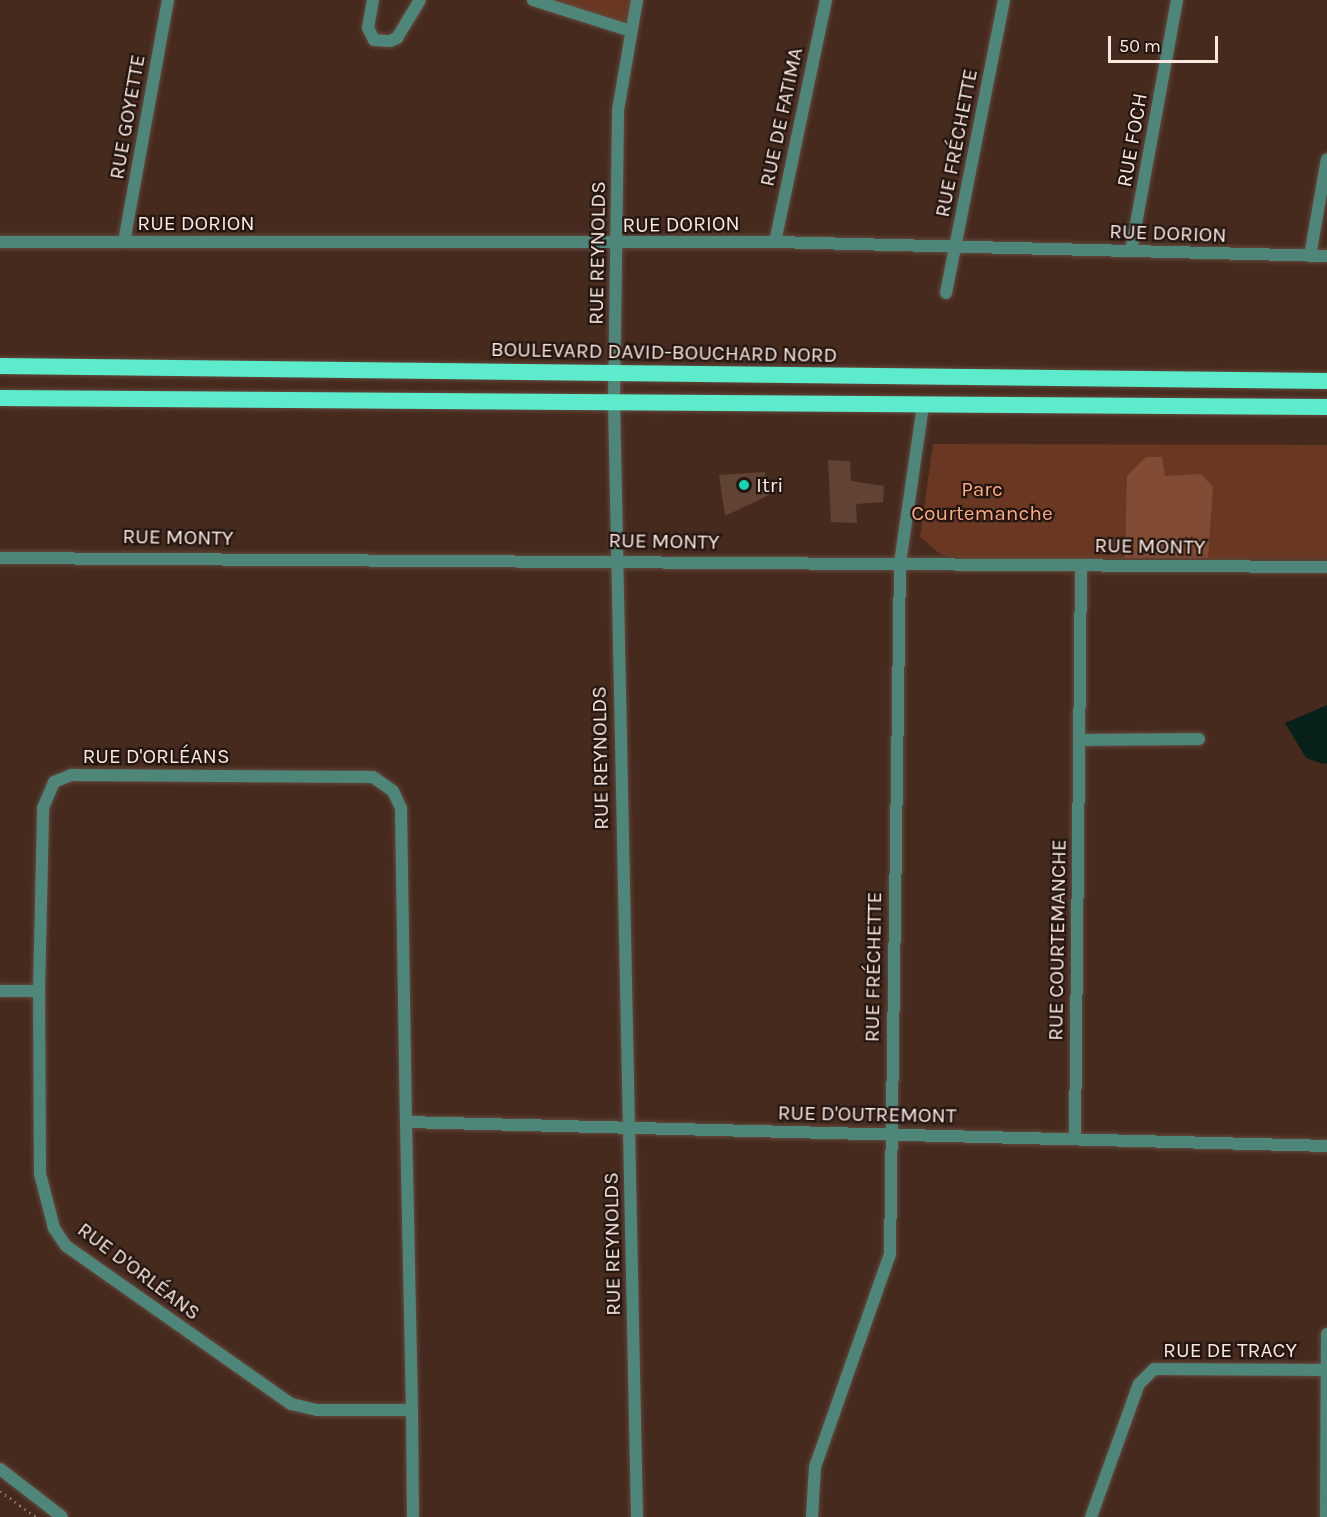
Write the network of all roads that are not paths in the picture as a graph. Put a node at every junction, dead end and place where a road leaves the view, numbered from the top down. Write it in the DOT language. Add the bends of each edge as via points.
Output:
graph roads {
  1 [pos="168,0"];
  2 [pos="373,0"];
  3 [pos="420,0"];
  4 [pos="533,0"];
  5 [pos="637,0"];
  6 [pos="826,0"];
  7 [pos="1004,0"];
  8 [pos="1177,0"];
  9 [pos="631,31"];
  10 [pos="1327,159"];
  11 [pos="0,242"];
  12 [pos="124,242"];
  13 [pos="775,242"];
  14 [pos="617,245"];
  15 [pos="957,245"];
  16 [pos="1131,251"];
  17 [pos="1310,256"];
  18 [pos="1327,256"];
  19 [pos="946,293"];
  20 [pos="0,366"];
  21 [pos="614,374"];
  22 [pos="1327,381"];
  23 [pos="0,398"];
  24 [pos="614,402"];
  25 [pos="923,405"];
  26 [pos="1327,407"];
  27 [pos="0,558"];
  28 [pos="616,560"];
  29 [pos="900,563"];
  30 [pos="1081,565"];
  31 [pos="1327,567"];
  32 [pos="1198,739"];
  33 [pos="1079,740"];
  34 [pos="0,991"];
  35 [pos="39,991"];
  36 [pos="406,1122"];
  37 [pos="630,1128"];
  38 [pos="890,1134"];
  39 [pos="1075,1139"];
  40 [pos="1327,1146"];
  41 [pos="1327,1334"];
  42 [pos="1325,1370"];
  43 [pos="412,1410"];
  44 [pos="0,1470"];
  45 [pos="62,1517"];
  46 [pos="413,1517"];
  47 [pos="637,1517"];
  48 [pos="812,1517"];
  49 [pos="1091,1517"];
  50 [pos="1326,1517"];
  1 -- 12 [label="street, RUE GOYETTE"];
  2 -- 3 [label="street" via="368,28 374,40 390,41 397,38"];
  4 -- 9 [label="street"];
  5 -- 9 [label="street, RUE REYNOLDS"];
  6 -- 13 [label="street, RUE DE FATIMA"];
  7 -- 15 [label="street, RUE FRÉCHETTE"];
  8 -- 16 [label="street, RUE FOCH"];
  9 -- 14 [label="street, RUE REYNOLDS" via="618,110"];
  10 -- 17 [label="street"];
  11 -- 12 [label="street, RUE DORION"];
  12 -- 14 [label="street, RUE DORION"];
  13 -- 14 [label="street, RUE DORION"];
  13 -- 15 [label="street, RUE DORION"];
  14 -- 21 [label="street, RUE REYNOLDS"];
  15 -- 16 [label="street, RUE DORION"];
  15 -- 19 [label="street, RUE FRÉCHETTE"];
  16 -- 17 [label="street, RUE DORION"];
  17 -- 18 [label="street, RUE DORION"];
  20 -- 21 [label="highway, BOULEVARD DAVID-BOUCHARD NORD"];
  21 -- 22 [label="highway, BOULEVARD DAVID-BOUCHARD NORD"];
  21 -- 24 [label="street, RUE REYNOLDS"];
  23 -- 24 [label="highway"];
  24 -- 25 [label="highway"];
  24 -- 28 [label="street, RUE REYNOLDS"];
  25 -- 26 [label="highway"];
  25 -- 29 [label="street, RUE FRÉCHETTE"];
  27 -- 28 [label="street, RUE MONTY"];
  28 -- 29 [label="street, RUE MONTY"];
  28 -- 37 [label="street, RUE REYNOLDS"];
  29 -- 30 [label="street, RUE MONTY"];
  29 -- 38 [label="street, RUE FRÉCHETTE"];
  30 -- 31 [label="street, RUE MONTY"];
  30 -- 33 [label="street, RUE COURTEMANCHE"];
  32 -- 33 [label="street"];
  33 -- 39 [label="street, RUE COURTEMANCHE"];
  34 -- 35 [label="street"];
  35 -- 36 [label="street, RUE D'ORLÉANS" via="43,808 54,782 71,775 373,777 393,790 401,808"];
  35 -- 43 [label="street, RUE D'ORLÉANS" via="40,1174 54,1228 66,1246 291,1404"];
  36 -- 37 [label="street, RUE D'OUTREMONT"];
  36 -- 43 [label="street, RUE D'ORLÉANS"];
  37 -- 38 [label="street, RUE D'OUTREMONT"];
  37 -- 47 [label="street, RUE REYNOLDS"];
  38 -- 39 [label="street, RUE D'OUTREMONT"];
  38 -- 48 [label="street, RUE FRÉCHETTE" via="890,1254 815,1467"];
  39 -- 40 [label="street, RUE D'OUTREMONT"];
  41 -- 42 [label="street"];
  42 -- 49 [label="street, RUE DE TRACY" via="1154,1369 1139,1384"];
  42 -- 50 [label="street"];
  43 -- 46 [label="street, RUE D'ORLÉANS"];
  44 -- 45 [label="street"];
}
